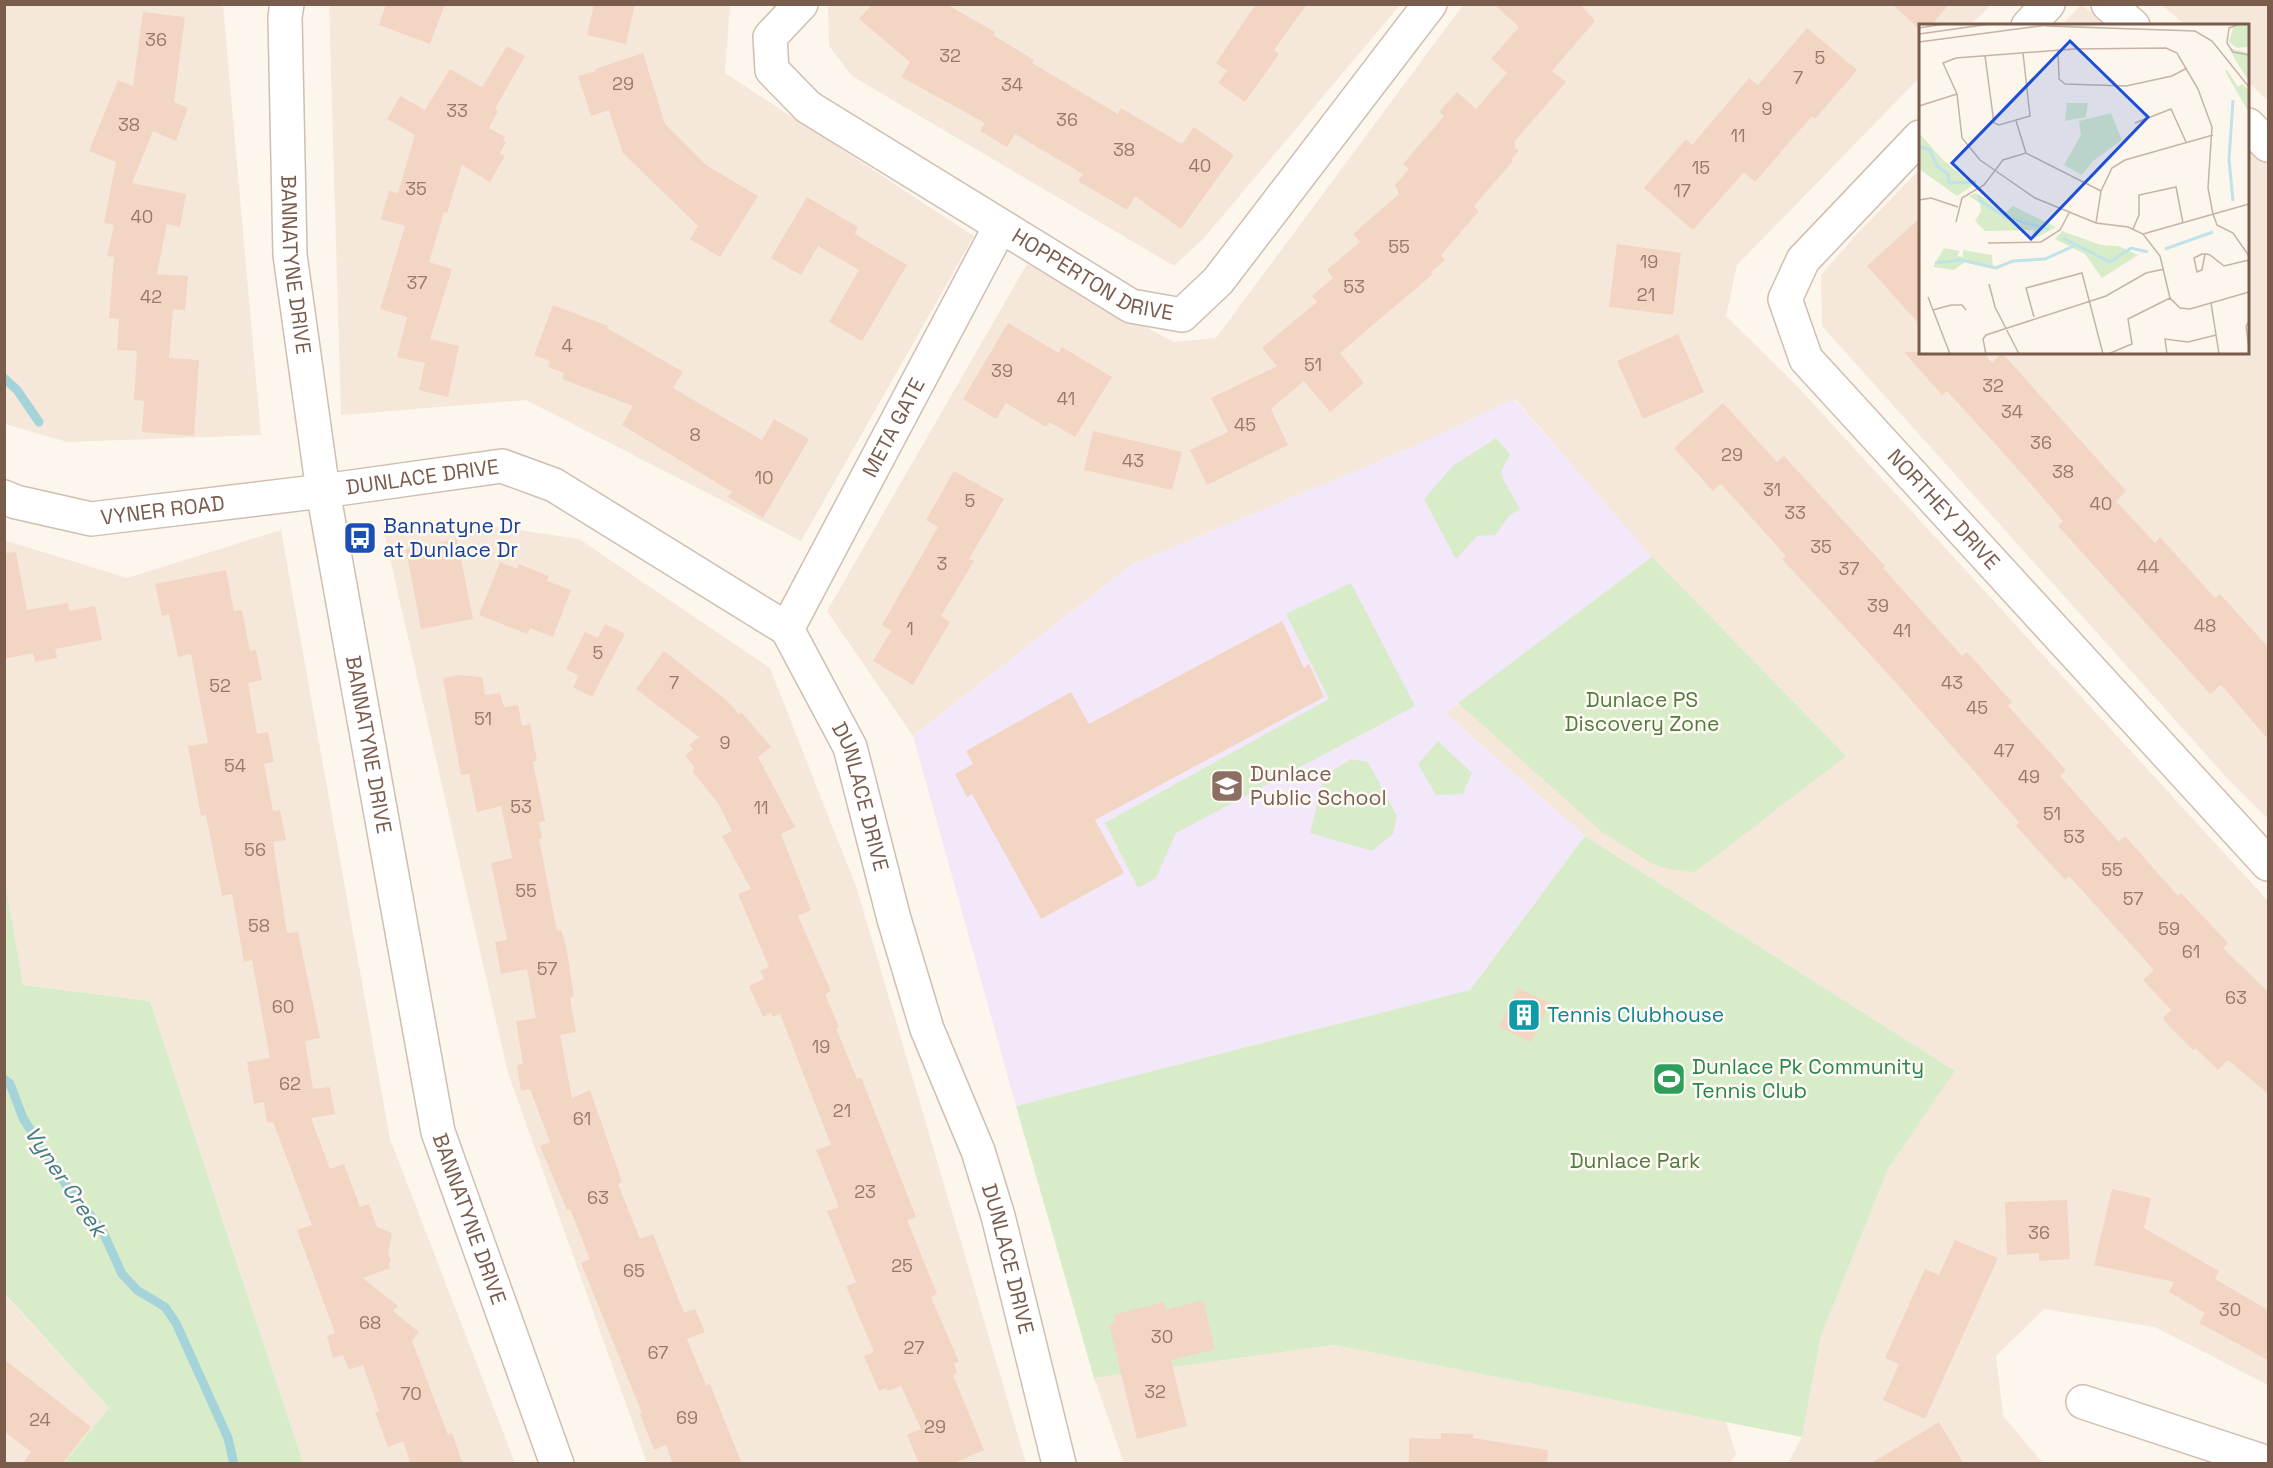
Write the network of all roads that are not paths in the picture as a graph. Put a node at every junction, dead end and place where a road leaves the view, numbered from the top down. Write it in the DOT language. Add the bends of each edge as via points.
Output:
graph roads {
  1 [pos="287,4"];
  2 [pos="801,4"];
  3 [pos="1430,4"];
  4 [pos="2048,4"];
  5 [pos="2108,4"];
  6 [pos="2030,24"];
  7 [pos="2131,24"];
  8 [pos="2249,127"];
  9 [pos="1919,138"];
  10 [pos="2268,145"];
  11 [pos="1000,227"];
  12 [pos="323,491"];
  13 [pos="4,497"];
  14 [pos="787,629"];
  15 [pos="2268,864"];
  16 [pos="2083,1402"];
  17 [pos="2268,1463"];
  18 [pos="557,1464"];
  19 [pos="1059,1464"];
  1 -- 12 [label="street, BANNATYNE DRIVE" via="290,255"];
  2 -- 11 [label="street, HOPPERTON DRIVE" via="770,37 772,70 808,107"];
  3 -- 11 [label="street, HOPPERTON DRIVE" via="1218,281 1182,315 1131,306"];
  4 -- 6 [label="street"];
  5 -- 7 [label="street"];
  8 -- 10 [label="street"];
  9 -- 15 [label="street, NORTHEY DRIVE" via="1803,260 1785,299 1806,359"];
  11 -- 14 [label="street, META GATE"];
  12 -- 13 [label="street, VYNER ROAD" via="91,519"];
  12 -- 14 [label="street, DUNLACE DRIVE" via="502,466 554,485"];
  12 -- 18 [label="street, BANNATYNE DRIVE" via="438,1132"];
  14 -- 19 [label="street, DUNLACE DRIVE" via="850,747 927,1029 978,1150 995,1205"];
  16 -- 17 [label="street"];
}
